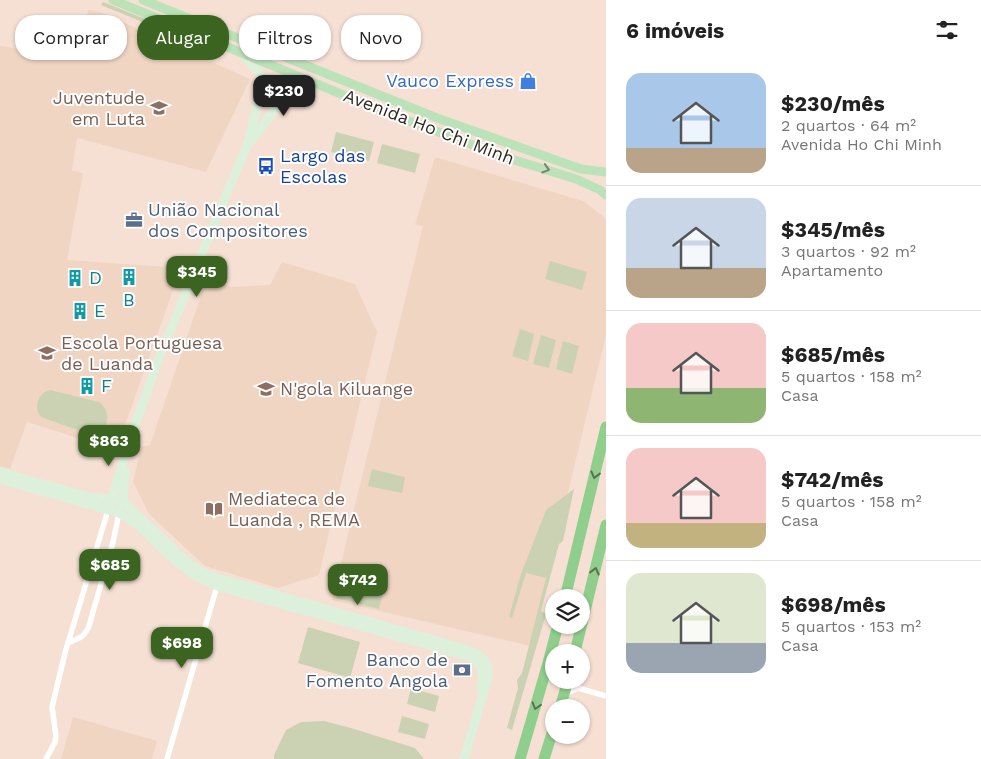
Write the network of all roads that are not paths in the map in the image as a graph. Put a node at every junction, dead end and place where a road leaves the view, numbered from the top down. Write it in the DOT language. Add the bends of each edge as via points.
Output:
graph roads {
  1 [pos="113,0"];
  2 [pos="143,0"];
  3 [pos="239,51"];
  4 [pos="248,60"];
  5 [pos="261,60"];
  6 [pos="320,85"];
  7 [pos="247,146"];
  8 [pos="606,172"];
  9 [pos="606,195"];
  10 [pos="606,427"];
  11 [pos="129,442"];
  12 [pos="0,472"];
  13 [pos="124,478"];
  14 [pos="0,479"];
  15 [pos="112,499"];
  16 [pos="122,502"];
  17 [pos="108,510"];
  18 [pos="119,513"];
  19 [pos="138,516"];
  20 [pos="606,524"];
  21 [pos="218,586"];
  22 [pos="566,589"];
  23 [pos="556,634"];
  24 [pos="68,642"];
  25 [pos="577,644"];
  26 [pos="565,689"];
  27 [pos="576,689"];
  28 [pos="582,689"];
  29 [pos="564,694"];
  30 [pos="606,696"];
  31 [pos="563,699"];
  32 [pos="549,744"];
  33 [pos="46,759"];
  34 [pos="167,759"];
  35 [pos="460,759"];
  36 [pos="464,759"];
  37 [pos="520,759"];
  38 [pos="544,759"];
  1 -- 3 [label="main road, Avenida Ho Chi Minh"];
  2 -- 8 [label="main road, Avenida Ho Chi Minh" via="454,124 581,169"];
  4 -- 7 [label="street" via="259,72 262,87"];
  5 -- 6 [label="main road, Avenida Ho Chi Minh"];
  6 -- 7 [label="street" via="298,88 286,94"];
  6 -- 9 [label="main road, Avenida Ho Chi Minh, one-way" via="468,144 576,179"];
  7 -- 11 [label="street" via="157,363"];
  10 -- 22 [label="highway, one-way"];
  11 -- 13 [label="street"];
  11 -- 15 [label="street"];
  12 -- 15 [label="street" via="89,497"];
  13 -- 16 [label="street"];
  13 -- 19 [label="street" via="129,501"];
  14 -- 17 [label="street"];
  15 -- 16 [label="street"];
  15 -- 17 [label="street"];
  16 -- 18 [label="street"];
  16 -- 19 [label="street"];
  17 -- 18 [label="street"];
  17 -- 24 [label="street"];
  18 -- 21 [label="street" via="138,525 189,572"];
  18 -- 24 [label="street" via="89,626 82,637"];
  19 -- 36 [label="street" via="196,569 211,576 481,656 488,667 488,677"];
  25 -- 20 [label="highway, one-way"];
  21 -- 34 [label="street"];
  21 -- 35 [label="street" via="474,659 480,667 482,681"];
  23 -- 37 [label="highway, one-way"];
  24 -- 33 [label="street" via="52,707 55,742"];
  26 -- 29 [label="highway"];
  27 -- 29 [label="street"];
  28 -- 30 [label="street"];
  29 -- 31 [label="highway"];
  32 -- 38 [label="highway"];
}
